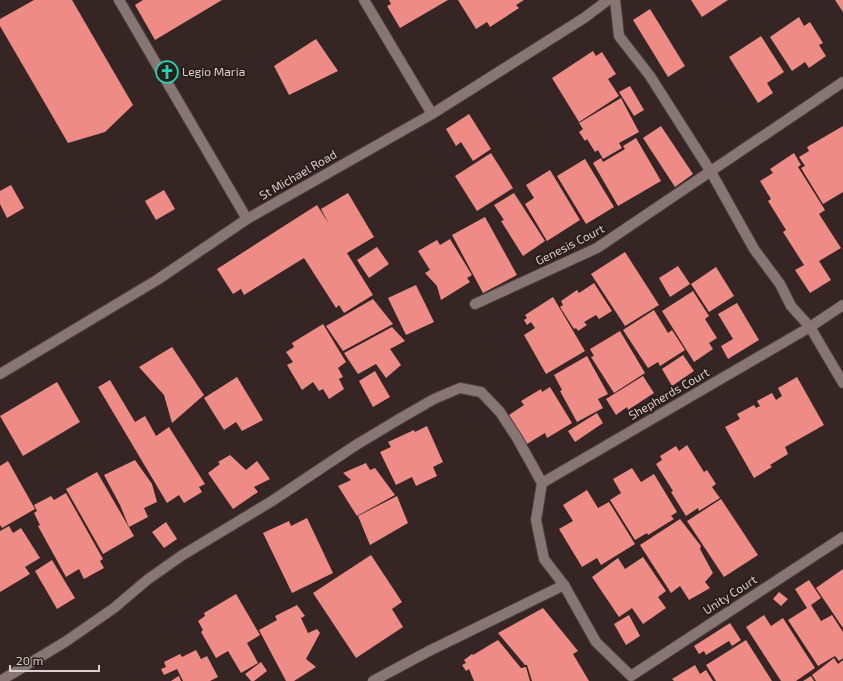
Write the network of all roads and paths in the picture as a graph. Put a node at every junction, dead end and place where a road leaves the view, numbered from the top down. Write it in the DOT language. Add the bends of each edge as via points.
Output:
graph roads {
  1 [pos="119,0"];
  2 [pos="364,0"];
  3 [pos="615,0"];
  4 [pos="604,2"];
  5 [pos="843,82"];
  6 [pos="432,114"];
  7 [pos="711,172"];
  8 [pos="247,219"];
  9 [pos="475,304"];
  10 [pos="843,305"];
  11 [pos="810,327"];
  12 [pos="0,374"];
  13 [pos="843,383"];
  14 [pos="542,483"];
  15 [pos="843,537"];
  16 [pos="564,585"];
  17 [pos="0,681"];
  18 [pos="373,681"];
  1 -- 8 [label="street"];
  2 -- 6 [label="street"];
  3 -- 7 [label="street" via="620,36 650,76"];
  4 -- 6 [label="street, St Michael Road"];
  5 -- 7 [label="street, Genesis Court"];
  6 -- 8 [label="street, St Michael Road"];
  7 -- 9 [label="street, Genesis Court" via="597,248"];
  7 -- 11 [label="street" via="754,249 780,284 791,306"];
  8 -- 12 [label="street, St Michael Road" via="157,280"];
  10 -- 11 [label="street, Shepherds Court"];
  11 -- 13 [label="street"];
  11 -- 14 [label="street, Shepherds Court"];
  14 -- 16 [label="street" via="536,520 544,559"];
  14 -- 17 [label="street" via="500,412 481,392 460,388 434,399 356,445 272,501 182,556 65,642"];
  15 -- 16 [label="street, Unity Court" via="631,676 596,642"];
  16 -- 18 [label="street"];
}
